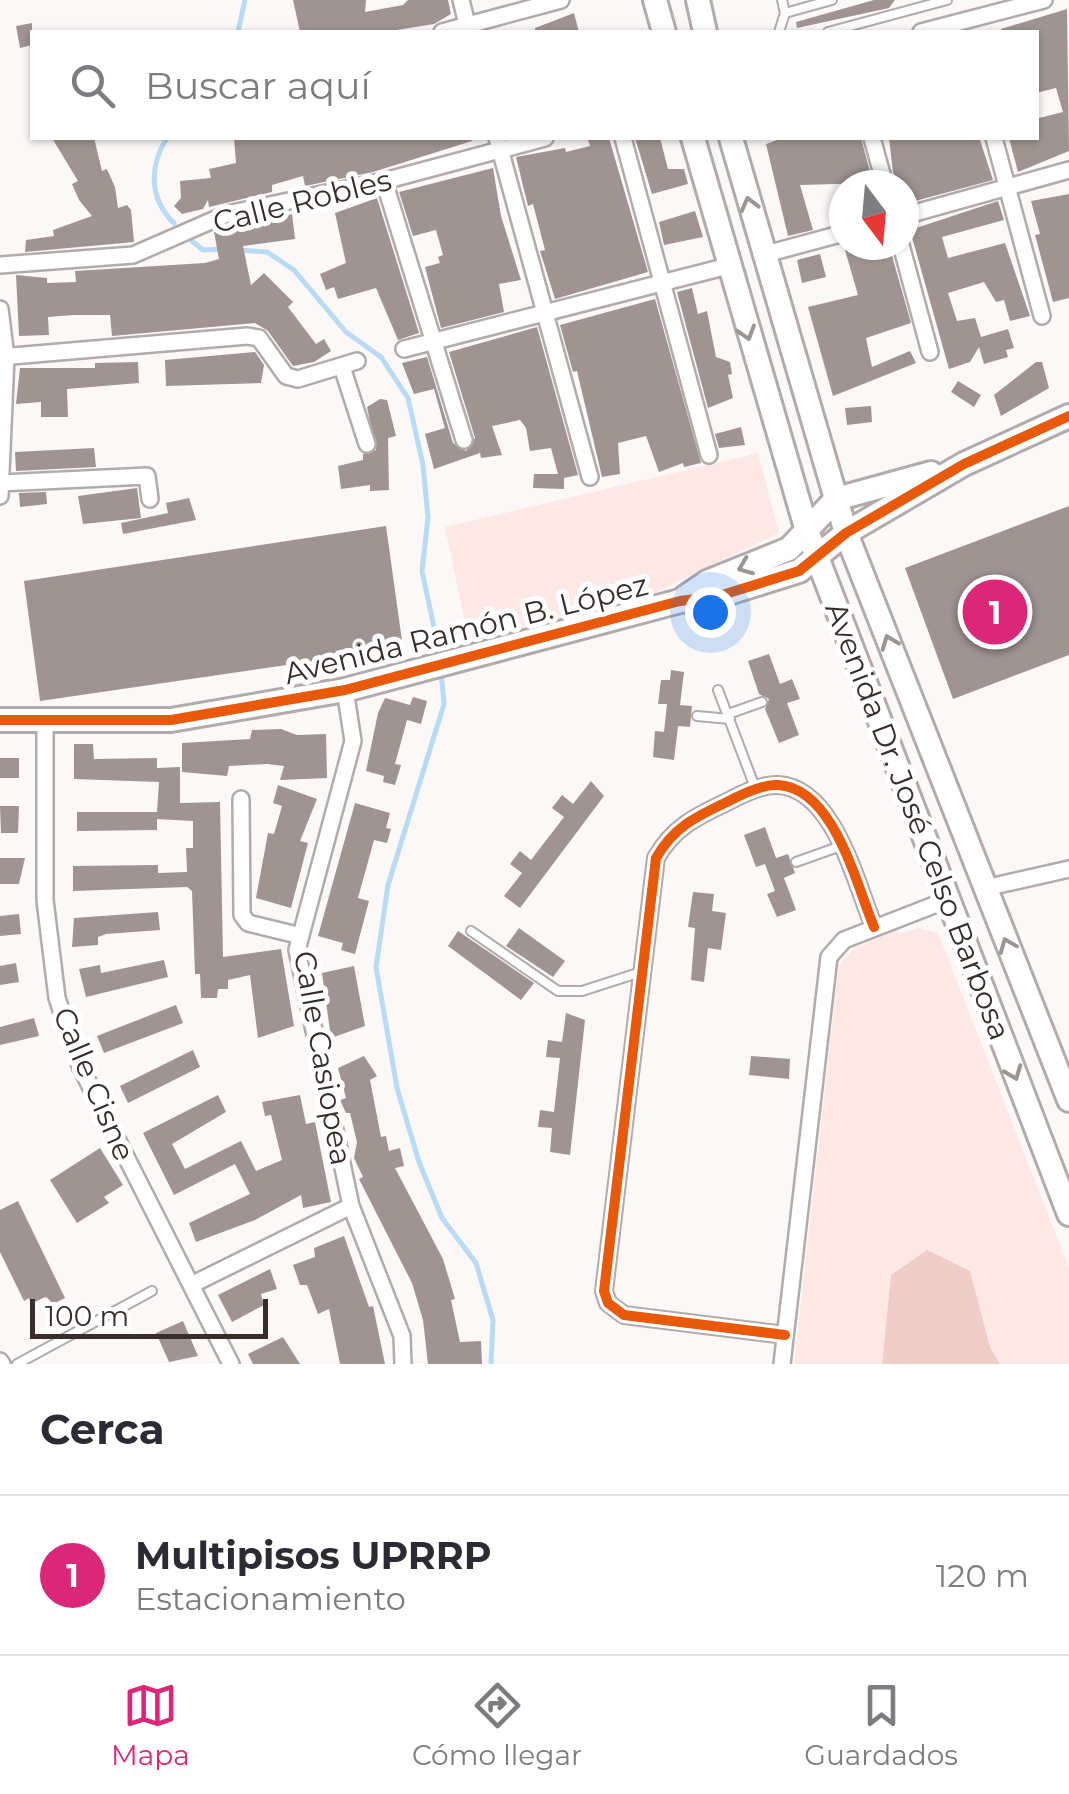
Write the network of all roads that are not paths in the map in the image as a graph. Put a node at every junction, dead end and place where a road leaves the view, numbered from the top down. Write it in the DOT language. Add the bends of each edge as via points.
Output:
graph roads {
  1 [pos="460,0"];
  2 [pos="560,0"];
  3 [pos="655,0"];
  4 [pos="698,0"];
  5 [pos="782,0"];
  6 [pos="832,0"];
  7 [pos="946,0"];
  8 [pos="1044,0"];
  9 [pos="785,13"];
  10 [pos="965,27"];
  11 [pos="468,29"];
  12 [pos="663,30"];
  13 [pos="705,30"];
  14 [pos="780,30"];
  15 [pos="835,30"];
  16 [pos="939,30"];
  17 [pos="527,140"];
  18 [pos="624,140"];
  19 [pos="694,140"];
  20 [pos="732,140"];
  21 [pos="873,140"];
  22 [pos="995,140"];
  23 [pos="499,143"];
  24 [pos="881,170"];
  25 [pos="1069,170"];
  26 [pos="384,181"];
  27 [pos="1008,187"];
  28 [pos="919,212"];
  29 [pos="829,236"];
  30 [pos="762,255"];
  31 [pos="905,260"];
  32 [pos="0,265"];
  33 [pos="728,266"];
  34 [pos="663,282"];
  35 [pos="0,309"];
  36 [pos="547,314"];
  37 [pos="1042,316"];
  38 [pos="436,341"];
  39 [pos="404,349"];
  40 [pos="930,352"];
  41 [pos="3,357"];
  42 [pos="1069,416"];
  43 [pos="464,440"];
  44 [pos="367,444"];
  45 [pos="709,455"];
  46 [pos="964,464"];
  47 [pos="590,477"];
  48 [pos="0,483"];
  49 [pos="0,496"];
  50 [pos="150,499"];
  51 [pos="836,499"];
  52 [pos="806,530"];
  53 [pos="846,533"];
  54 [pos="817,557"];
  55 [pos="680,600"];
  56 [pos="345,690"];
  57 [pos="718,690"];
  58 [pos="762,702"];
  59 [pos="698,716"];
  60 [pos="729,717"];
  61 [pos="0,720"];
  62 [pos="46,721"];
  63 [pos="756,790"];
  64 [pos="241,799"];
  65 [pos="841,846"];
  66 [pos="796,862"];
  67 [pos="1069,869"];
  68 [pos="985,888"];
  69 [pos="946,900"];
  70 [pos="874,927"];
  71 [pos="471,931"];
  72 [pos="301,936"];
  73 [pos="641,972"];
  74 [pos="1069,1100"];
  75 [pos="351,1206"];
  76 [pos="1068,1210"];
  77 [pos="192,1285"];
  78 [pos="152,1291"];
  79 [pos="785,1335"];
  80 [pos="16,1364"];
  81 [pos="231,1364"];
  82 [pos="402,1364"];
  83 [pos="782,1364"];
  1 -- 11 [label="street"];
  2 -- 11 [label="street"];
  3 -- 12 [label="main road"];
  4 -- 13 [label="main road"];
  5 -- 9 [label="lane"];
  6 -- 9 [label="lane"];
  7 -- 15 [label="lane"];
  8 -- 10 [label="street"];
  9 -- 14 [label="lane"];
  10 -- 16 [label="street"];
  17 -- 23 [label="street, Calle Robles"];
  18 -- 34 [label="street"];
  19 -- 33 [label="main road, Avenida Dr. José Celso Barbosa"];
  30 -- 20 [label="main road, Avenida Dr. José Celso Barbosa, one-way"];
  21 -- 24 [label="street"];
  22 -- 27 [label="street"];
  23 -- 26 [label="street, Calle Robles"];
  23 -- 36 [label="street"];
  25 -- 27 [label="street"];
  26 -- 32 [label="street, Calle Robles" via="227,214 133,255"];
  26 -- 38 [label="street"];
  27 -- 28 [label="street"];
  27 -- 37 [label="street"];
  29 -- 30 [label="street"];
  30 -- 51 [label="main road, Avenida Dr. José Celso Barbosa"];
  31 -- 40 [label="street"];
  33 -- 34 [label="street"];
  33 -- 52 [label="main road, Avenida Dr. José Celso Barbosa, one-way"];
  34 -- 36 [label="street"];
  34 -- 45 [label="street"];
  35 -- 41 [label="street"];
  36 -- 38 [label="street"];
  36 -- 47 [label="street"];
  38 -- 39 [label="street"];
  38 -- 43 [label="street"];
  41 -- 44 [label="street" via="259,338 286,376 298,379 350,364"];
  41 -- 48 [label="street"];
  42 -- 46 [label="main road"];
  46 -- 51 [label="main road"];
  46 -- 53 [label="main road, Avenida Ramón B. López"];
  48 -- 49 [label="street"];
  48 -- 50 [label="street" via="147,476"];
  51 -- 52 [label="main road, Avenida Ramón B. López"];
  51 -- 53 [label="main road, Avenida Dr. José Celso Barbosa"];
  52 -- 54 [label="main road, Avenida Dr. José Celso Barbosa"];
  52 -- 55 [label="main road, Avenida Ramón B. López, one-way" via="789,549"];
  53 -- 54 [label="main road, Avenida Ramón B. López"];
  68 -- 53 [label="main road, Avenida Dr. José Celso Barbosa, one-way"];
  54 -- 55 [label="main road, Avenida Ramón B. López" via="799,570 720,596"];
  54 -- 69 [label="main road, Avenida Dr. José Celso Barbosa"];
  55 -- 56 [label="main road, Avenida Ramón B. López"];
  56 -- 62 [label="main road, Avenida Ramón B. López" via="172,720"];
  56 -- 72 [label="street, Calle Casiopea" via="353,742"];
  57 -- 60 [label="lane"];
  58 -- 60 [label="lane"];
  59 -- 60 [label="lane"];
  60 -- 63 [label="lane"];
  61 -- 62 [label="main road, Avenida Ramón B. López"];
  62 -- 77 [label="street, Calle Cisne" via="45,900 57,998 81,1068"];
  63 -- 65 [label="street" via="779,785 808,796 829,818"];
  63 -- 73 [label="street" via="670,833 656,858"];
  64 -- 72 [label="street" via="242,915 248,924"];
  65 -- 66 [label="lane"];
  65 -- 70 [label="street"];
  67 -- 68 [label="street"];
  74 -- 68 [label="main road, Avenida Dr. José Celso Barbosa, one-way"];
  69 -- 70 [label="street"];
  69 -- 76 [label="main road, Avenida Dr. José Celso Barbosa, one-way"];
  70 -- 79 [label="street" via="844,940 830,958"];
  71 -- 73 [label="lane" via="558,991 582,991"];
  72 -- 75 [label="street, Calle Casiopea" via="297,950"];
  73 -- 79 [label="street" via="604,1291 608,1303 624,1316"];
  75 -- 77 [label="street"];
  75 -- 82 [label="street, Calle Casiopea" via="402,1336"];
  77 -- 81 [label="street, Calle Cisne"];
  78 -- 80 [label="lane"];
  79 -- 83 [label="street"];
}
